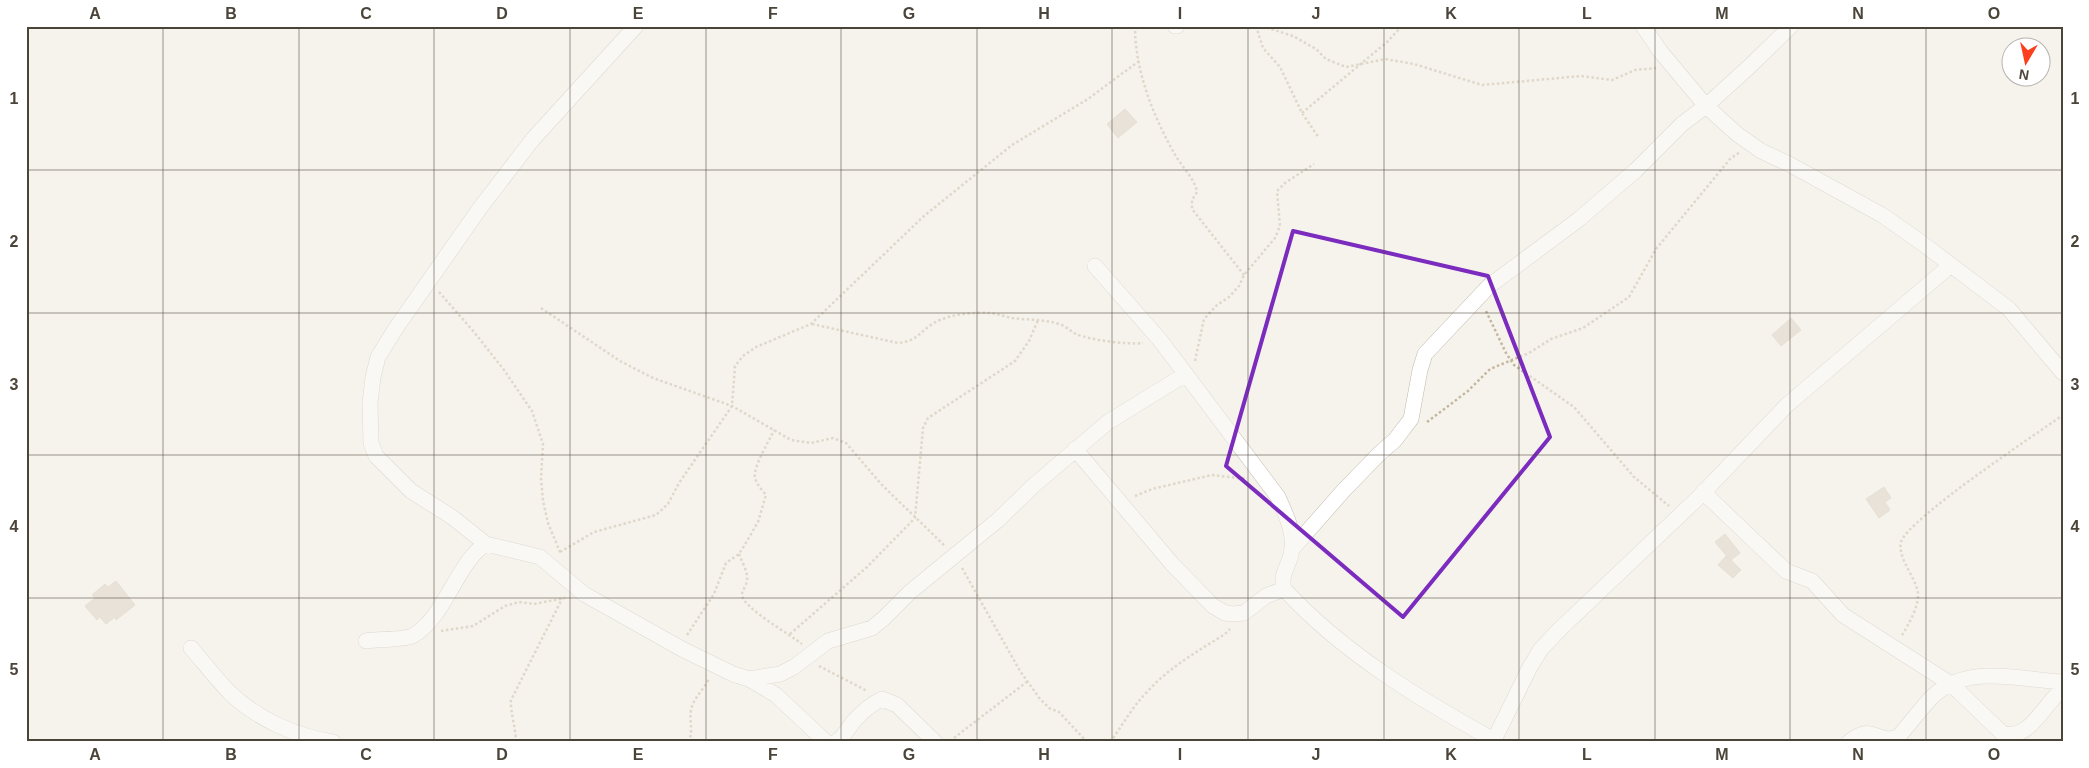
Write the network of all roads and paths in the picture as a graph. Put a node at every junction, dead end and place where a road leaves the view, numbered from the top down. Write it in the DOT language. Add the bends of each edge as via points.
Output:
graph roads {
  1 [pos="636,26"];
  2 [pos="1135,26"];
  3 [pos="1256,26"];
  4 [pos="1262,26"];
  5 [pos="1402,26"];
  6 [pos="1643,26"];
  7 [pos="1791,26"];
  8 [pos="1139,62"];
  9 [pos="1360,64"];
  10 [pos="1672,64"];
  11 [pos="1706,106"];
  12 [pos="1302,113"];
  13 [pos="1319,138"];
  14 [pos="1751,144"];
  15 [pos="1314,164"];
  16 [pos="1951,265"];
  17 [pos="1095,266"];
  18 [pos="1244,275"];
  19 [pos="428,280"];
  20 [pos="1479,296"];
  21 [pos="541,308"];
  22 [pos="1038,320"];
  23 [pos="811,324"];
  24 [pos="1160,340"];
  25 [pos="1510,360"];
  26 [pos="2063,373"];
  27 [pos="1187,376"];
  28 [pos="732,406"];
  29 [pos="2063,415"];
  30 [pos="1422,426"];
  31 [pos="774,430"];
  32 [pos="1075,449"];
  33 [pos="1267,483"];
  34 [pos="1703,492"];
  35 [pos="1120,502"];
  36 [pos="1680,515"];
  37 [pos="915,518"];
  38 [pos="486,544"];
  39 [pos="1292,549"];
  40 [pos="560,552"];
  41 [pos="739,554"];
  42 [pos="955,555"];
  43 [pos="567,580"];
  44 [pos="1284,589"];
  45 [pos="584,594"];
  46 [pos="562,599"];
  47 [pos="1244,613"];
  48 [pos="438,632"];
  49 [pos="790,634"];
  50 [pos="366,640"];
  51 [pos="191,648"];
  52 [pos="1895,648"];
  53 [pos="682,649"];
  54 [pos="808,656"];
  55 [pos="713,665"];
  56 [pos="750,679"];
  57 [pos="1028,682"];
  58 [pos="2063,682"];
  59 [pos="1950,684"];
  60 [pos="2063,689"];
  61 [pos="882,699"];
  62 [pos="1493,741"];
  63 [pos="333,742"];
  64 [pos="516,742"];
  65 [pos="688,742"];
  66 [pos="826,742"];
  67 [pos="836,742"];
  68 [pos="935,742"];
  69 [pos="949,742"];
  70 [pos="1088,742"];
  71 [pos="1110,742"];
  72 [pos="1849,742"];
  1 -- 19 [label="street" via="533,140"];
  2 -- 8 [label="path"];
  3 -- 12 [label="path" via="1263,48 1280,67"];
  4 -- 9 [label="path" via="1293,36 1326,59 1346,68"];
  5 -- 9 [label="path"];
  6 -- 10 [label="street"];
  7 -- 11 [label="street"];
  8 -- 18 [label="path" via="1158,121 1182,168 1196,183 1192,209"];
  8 -- 23 [label="path" via="1088,99 1012,145 924,216"];
  9 -- 10 [label="path" via="1385,60 1414,64 1482,85 1581,76 1616,80 1635,70"];
  9 -- 12 [label="path"];
  10 -- 11 [label="street"];
  11 -- 14 [label="street"];
  11 -- 20 [label="street" via="1682,124 1635,171 1578,220"];
  12 -- 13 [label="path"];
  14 -- 16 [label="street" via="1882,215"];
  14 -- 25 [label="path" via="1730,160 1656,249 1629,297 1583,328 1551,339"];
  15 -- 18 [label="path" via="1277,191 1280,226 1275,238"];
  16 -- 26 [label="street" via="2009,309"];
  16 -- 34 [label="street" via="1787,405"];
  17 -- 24 [label="street"];
  18 -- 27 [label="path" via="1239,286 1204,319 1198,348"];
  19 -- 38 [label="street" via="378,357 370,403 371,444 376,456 411,491"];
  19 -- 40 [label="path" via="474,332 532,411 543,444 541,478 548,523"];
  20 -- 25 [label="path"];
  20 -- 39 [label="street" via="1425,354 1411,419"];
  21 -- 28 [label="path" via="629,366"];
  22 -- 23 [label="path" via="972,312 940,320 911,342 898,343"];
  22 -- 24 [label="path" via="1062,325 1076,334 1122,343"];
  22 -- 37 [label="path" via="1015,361 928,418 923,428"];
  23 -- 28 [label="path" via="756,347 743,356 735,366"];
  24 -- 27 [label="street"];
  25 -- 30 [label="path" via="1490,369 1468,392"];
  25 -- 36 [label="path" via="1574,407 1634,477"];
  27 -- 32 [label="street" via="1108,422"];
  27 -- 33 [label="street"];
  28 -- 31 [label="path"];
  28 -- 40 [label="path" via="668,504 656,515 594,532"];
  29 -- 52 [label="path" via="1932,510 1901,542 1918,596"];
  31 -- 37 [label="path" via="791,440 811,443 832,438 846,443"];
  31 -- 41 [label="path" via="756,468 755,477 766,495 758,522"];
  32 -- 35 [label="street"];
  32 -- 42 [label="street"];
  33 -- 35 [label="path" via="1212,475 1152,488"];
  33 -- 39 [label="street" via="1278,497 1290,523"];
  34 -- 36 [label="street"];
  34 -- 52 [label="street" via="1786,572 1812,581 1843,615"];
  35 -- 47 [label="street" via="1172,565 1212,606 1225,613"];
  36 -- 62 [label="street" via="1541,649"];
  37 -- 42 [label="path"];
  37 -- 49 [label="path" via="867,567"];
  38 -- 43 [label="street" via="540,557"];
  38 -- 50 [label="street" via="477,548 427,624 412,636"];
  39 -- 44 [label="street" via="1284,570"];
  40 -- 43 [label="path"];
  41 -- 49 [label="path" via="747,580 742,595 744,601 768,622"];
  41 -- 53 [label="path" via="726,563 714,594 687,634"];
  42 -- 54 [label="street" via="872,628 828,641"];
  42 -- 57 [label="path"];
  43 -- 45 [label="street"];
  44 -- 47 [label="street" via="1266,596"];
  44 -- 62 [label="street" via="1331,633 1375,666"];
  45 -- 46 [label="path"];
  45 -- 53 [label="street"];
  46 -- 48 [label="path" via="534,604 519,602 505,606 473,626"];
  46 -- 64 [label="path" via="511,700"];
  47 -- 71 [label="path" via="1225,634 1167,672 1148,690"];
  49 -- 54 [label="path"];
  51 -- 63 [label="street" via="230,693 258,715 286,729"];
  52 -- 59 [label="street"];
  53 -- 55 [label="street"];
  54 -- 56 [label="street" via="780,674"];
  54 -- 61 [label="path"];
  55 -- 56 [label="street"];
  55 -- 65 [label="path" via="691,709"];
  56 -- 66 [label="street" via="776,695"];
  57 -- 69 [label="path"];
  57 -- 70 [label="path" via="1040,699 1059,712"];
  58 -- 59 [label="street" via="1986,676"];
  59 -- 60 [label="street" via="1990,723 2010,736 2029,728"];
  59 -- 72 [label="street" via="1934,696 1898,737 1892,739 1865,732"];
  61 -- 67 [label="street" via="872,704"];
  61 -- 68 [label="street" via="897,705"];
}
